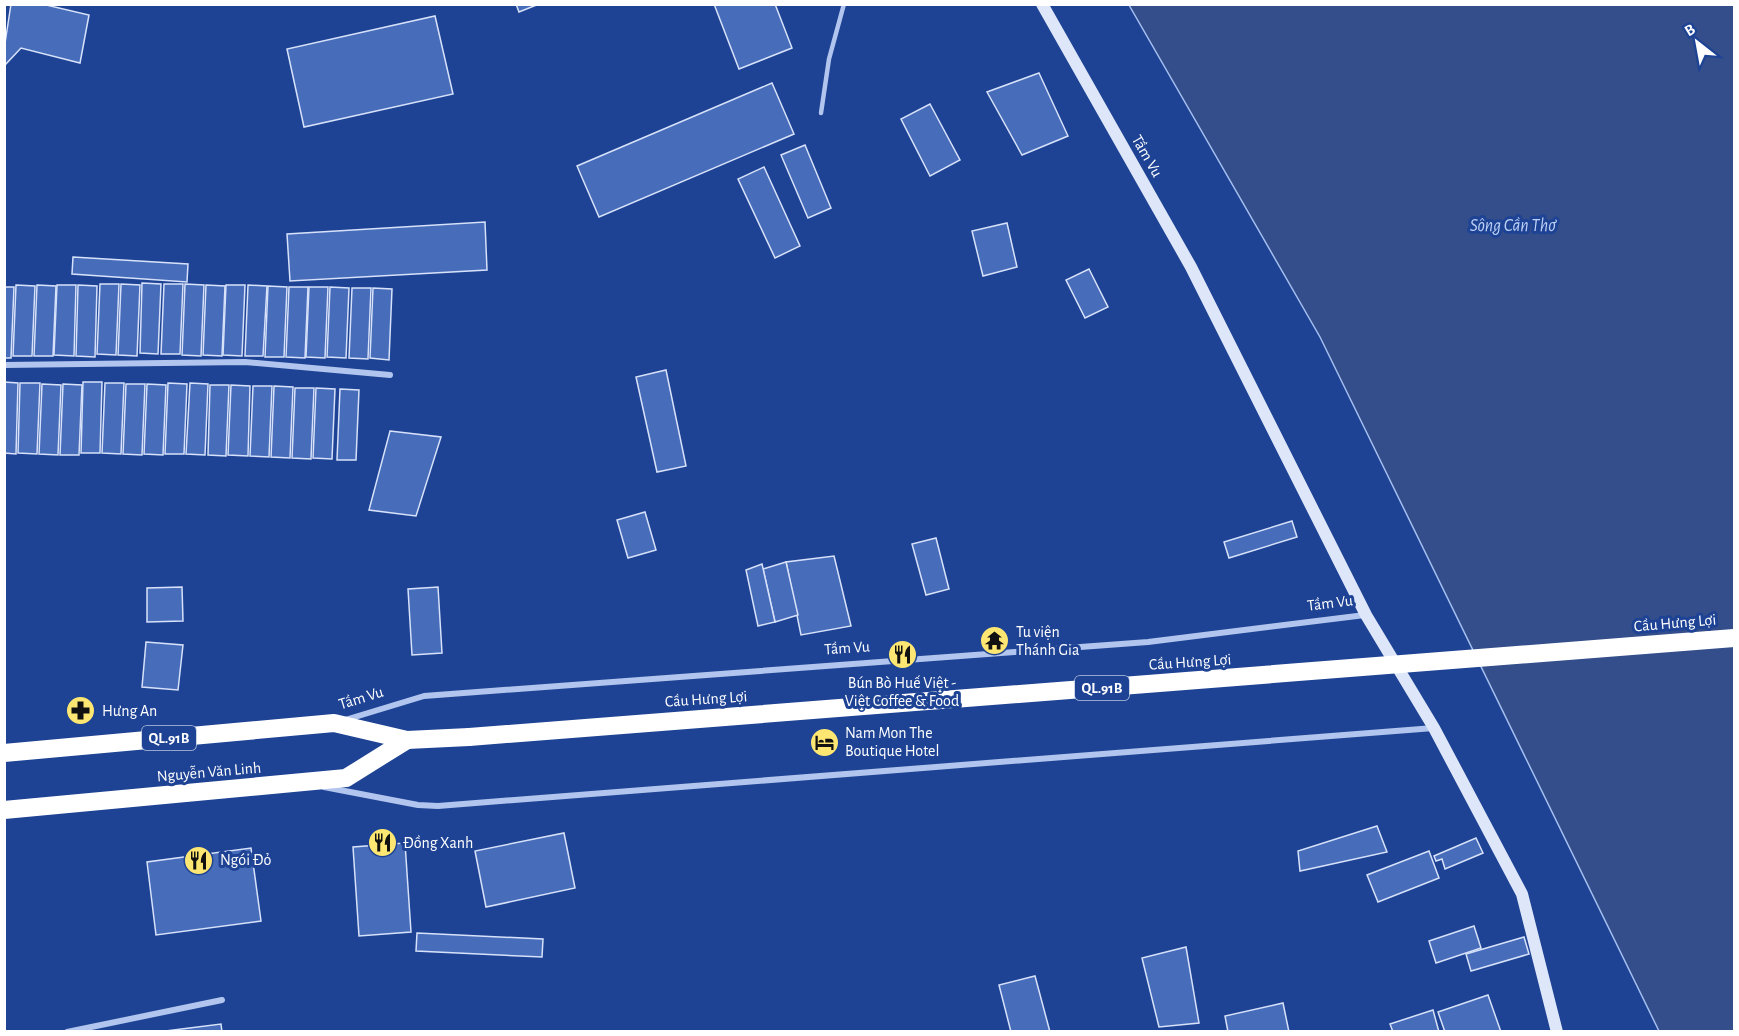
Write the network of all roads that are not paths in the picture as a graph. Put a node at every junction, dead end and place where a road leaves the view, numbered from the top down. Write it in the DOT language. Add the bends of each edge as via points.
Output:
graph roads {
  1 [pos="844,4"];
  2 [pos="1042,4"];
  3 [pos="821,113"];
  4 [pos="4,364"];
  5 [pos="390,375"];
  6 [pos="1366,615"];
  7 [pos="1734,638"];
  8 [pos="334,723"];
  9 [pos="1434,728"];
  10 [pos="469,737"];
  11 [pos="407,740"];
  12 [pos="4,753"];
  13 [pos="299,783"];
  14 [pos="4,810"];
  15 [pos="222,1000"];
  16 [pos="67,1032"];
  17 [pos="1557,1032"];
  1 -- 3 [label="lane" via="829,59"];
  2 -- 6 [label="street, Tầm Vu" via="1191,267"];
  4 -- 5 [label="street" via="245,362"];
  6 -- 8 [label="street, Tầm Vu" via="1148,642 424,696"];
  6 -- 9 [label="street, Tầm Vu"];
  7 -- 10 [label="highway, Cầu Hưng Lợi / QL.91B, bridge"];
  8 -- 11 [label="highway, Nguyễn Văn Linh / QL.91B"];
  8 -- 12 [label="highway, Nguyễn Văn Linh / QL.91B"];
  9 -- 13 [label="street" via="438,806"];
  9 -- 17 [label="street, Tầm Vu" via="1522,894"];
  10 -- 11 [label="highway, Nguyễn Văn Linh / QL.91B"];
  11 -- 13 [label="highway, Nguyễn Văn Linh / QL.91B" via="346,778"];
  13 -- 14 [label="highway, Nguyễn Văn Linh / QL.91B"];
  15 -- 16 [label="street"];
}
